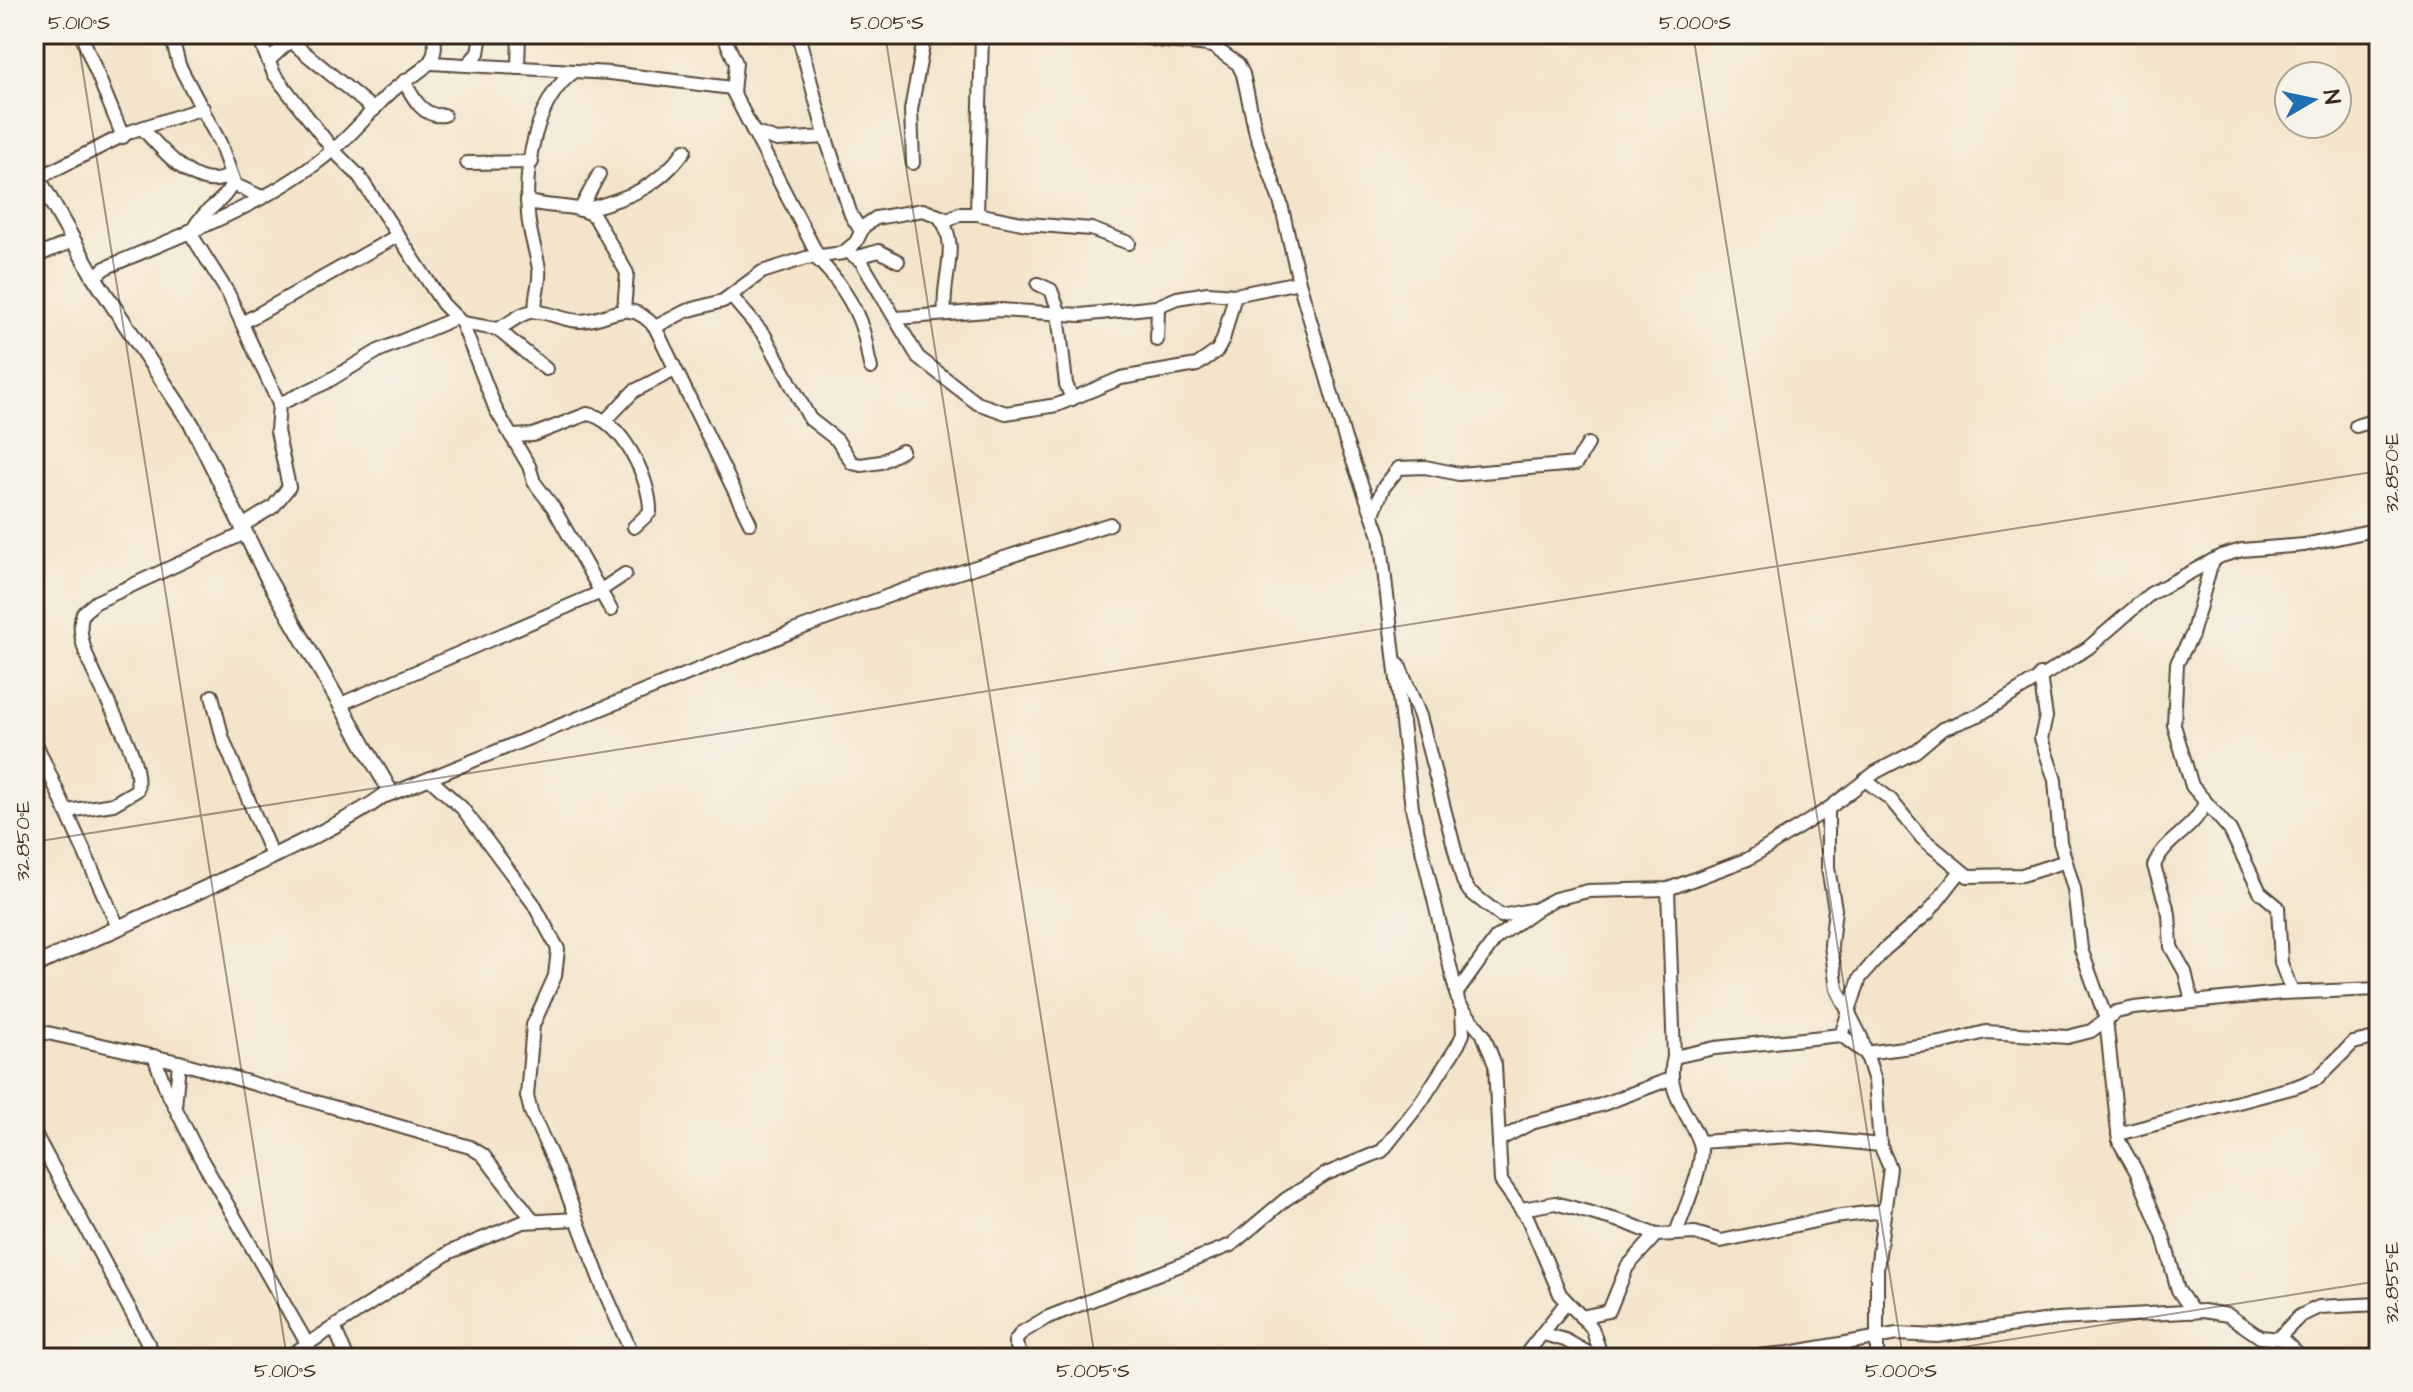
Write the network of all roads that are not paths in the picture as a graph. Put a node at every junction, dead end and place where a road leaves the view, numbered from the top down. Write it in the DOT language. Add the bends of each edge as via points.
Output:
graph roads {
  1 [pos="81,34"];
  2 [pos="257,34"];
  3 [pos="433,34"];
  4 [pos="481,34"];
  5 [pos="519,34"];
  6 [pos="723,34"];
  7 [pos="798,34"];
  8 [pos="925,34"];
  9 [pos="982,34"];
  10 [pos="1137,34"];
  11 [pos="1205,34"];
  12 [pos="296,36"];
  13 [pos="176,37"];
  14 [pos="1212,46"];
  15 [pos="268,61"];
  16 [pos="431,63"];
  17 [pos="467,65"];
  18 [pos="518,68"];
  19 [pos="575,71"];
  20 [pos="404,81"];
  21 [pos="732,88"];
  22 [pos="203,108"];
  23 [pos="374,110"];
  24 [pos="444,115"];
  25 [pos="142,128"];
  26 [pos="753,132"];
  27 [pos="123,137"];
  28 [pos="826,137"];
  29 [pos="333,150"];
  30 [pos="685,150"];
  31 [pos="532,162"];
  32 [pos="467,163"];
  33 [pos="913,163"];
  34 [pos="599,174"];
  35 [pos="36,175"];
  36 [pos="231,178"];
  37 [pos="262,197"];
  38 [pos="527,201"];
  39 [pos="582,210"];
  40 [pos="977,214"];
  41 [pos="940,218"];
  42 [pos="192,230"];
  43 [pos="861,231"];
  44 [pos="397,236"];
  45 [pos="73,241"];
  46 [pos="1129,243"];
  47 [pos="852,254"];
  48 [pos="816,256"];
  49 [pos="34,257"];
  50 [pos="898,261"];
  51 [pos="94,277"];
  52 [pos="1299,282"];
  53 [pos="1038,284"];
  54 [pos="1235,295"];
  55 [pos="731,296"];
  56 [pos="1158,307"];
  57 [pos="624,310"];
  58 [pos="536,312"];
  59 [pos="945,312"];
  60 [pos="1059,314"];
  61 [pos="897,318"];
  62 [pos="459,320"];
  63 [pos="242,323"];
  64 [pos="655,327"];
  65 [pos="497,329"];
  66 [pos="1157,340"];
  67 [pos="871,368"];
  68 [pos="546,369"];
  69 [pos="675,370"];
  70 [pos="1072,399"];
  71 [pos="279,404"];
  72 [pos="2379,419"];
  73 [pos="606,420"];
  74 [pos="2356,426"];
  75 [pos="511,436"];
  76 [pos="1588,444"];
  77 [pos="902,451"];
  78 [pos="1373,514"];
  79 [pos="750,523"];
  80 [pos="1110,524"];
  81 [pos="634,527"];
  82 [pos="2379,529"];
  83 [pos="244,530"];
  84 [pos="2212,561"];
  85 [pos="625,574"];
  86 [pos="598,592"];
  87 [pos="611,610"];
  88 [pos="1392,648"];
  89 [pos="2040,675"];
  90 [pos="212,696"];
  91 [pos="343,703"];
  92 [pos="34,739"];
  93 [pos="431,780"];
  94 [pos="1865,780"];
  95 [pos="386,796"];
  96 [pos="2205,802"];
  97 [pos="1828,809"];
  98 [pos="68,811"];
  99 [pos="272,856"];
  100 [pos="2063,862"];
  101 [pos="1960,872"];
  102 [pos="1668,889"];
  103 [pos="1538,908"];
  104 [pos="118,927"];
  105 [pos="34,966"];
  106 [pos="2379,989"];
  107 [pos="2292,992"];
  108 [pos="1456,994"];
  109 [pos="2192,1001"];
  110 [pos="1462,1010"];
  111 [pos="1848,1013"];
  112 [pos="2106,1019"];
  113 [pos="34,1030"];
  114 [pos="1841,1035"];
  115 [pos="2379,1037"];
  116 [pos="1865,1053"];
  117 [pos="154,1056"];
  118 [pos="1674,1057"];
  119 [pos="179,1062"];
  120 [pos="1670,1079"];
  121 [pos="175,1107"];
  122 [pos="34,1132"];
  123 [pos="2118,1134"];
  124 [pos="1499,1140"];
  125 [pos="1700,1142"];
  126 [pos="1880,1145"];
  127 [pos="1522,1209"];
  128 [pos="1883,1211"];
  129 [pos="1866,1213"];
  130 [pos="577,1219"];
  131 [pos="533,1220"];
  132 [pos="1676,1233"];
  133 [pos="1656,1235"];
  134 [pos="1879,1235"];
  135 [pos="1566,1303"];
  136 [pos="2379,1304"];
  137 [pos="2193,1312"];
  138 [pos="1581,1317"];
  139 [pos="335,1329"];
  140 [pos="1544,1334"];
  141 [pos="1879,1336"];
  142 [pos="2278,1338"];
  143 [pos="308,1345"];
  144 [pos="156,1358"];
  145 [pos="286,1358"];
  146 [pos="347,1358"];
  147 [pos="634,1358"];
  148 [pos="1022,1358"];
  149 [pos="1523,1358"];
  150 [pos="1600,1358"];
  151 [pos="1738,1358"];
  152 [pos="1877,1358"];
  153 [pos="2302,1358"];
  1 -- 27 [label="street"];
  2 -- 15 [label="street"];
  3 -- 16 [label="street" via="436,49"];
  4 -- 17 [label="street" via="478,53"];
  5 -- 18 [label="street"];
  6 -- 21 [label="street" via="736,63"];
  7 -- 28 [label="street"];
  8 -- 33 [label="street" via="911,110"];
  9 -- 40 [label="street"];
  10 -- 14 [label="street"];
  11 -- 14 [label="street"];
  12 -- 15 [label="street"];
  12 -- 23 [label="street"];
  13 -- 22 [label="street" via="179,65"];
  14 -- 52 [label="street" via="1238,64 1243,74"];
  15 -- 29 [label="street"];
  16 -- 17 [label="street"];
  16 -- 20 [label="street"];
  17 -- 18 [label="street"];
  18 -- 19 [label="street"];
  19 -- 21 [label="street"];
  19 -- 31 [label="street" via="548,102"];
  20 -- 23 [label="street"];
  20 -- 24 [label="street" via="425,111"];
  21 -- 26 [label="street"];
  22 -- 25 [label="street"];
  22 -- 36 [label="street"];
  23 -- 29 [label="street"];
  25 -- 27 [label="street"];
  25 -- 36 [label="street" via="173,161 197,176"];
  26 -- 28 [label="street" via="777,140"];
  26 -- 48 [label="street"];
  27 -- 35 [label="street"];
  28 -- 43 [label="street"];
  29 -- 37 [label="street"];
  29 -- 44 [label="street" via="359,176"];
  30 -- 39 [label="street" via="657,182 623,200"];
  31 -- 32 [label="street"];
  31 -- 38 [label="street"];
  34 -- 39 [label="street"];
  35 -- 45 [label="street"];
  36 -- 37 [label="street" via="243,192"];
  36 -- 42 [label="street" via="222,202"];
  37 -- 42 [label="street"];
  38 -- 39 [label="street"];
  38 -- 58 [label="street" via="539,269"];
  39 -- 57 [label="street" via="595,217 627,273"];
  40 -- 41 [label="street"];
  40 -- 46 [label="street" via="1091,229"];
  41 -- 43 [label="street" via="923,210 890,215 872,220"];
  41 -- 59 [label="street" via="953,247 945,274"];
  42 -- 51 [label="street"];
  42 -- 63 [label="street"];
  43 -- 47 [label="street"];
  44 -- 62 [label="street"];
  44 -- 63 [label="street"];
  45 -- 49 [label="street"];
  45 -- 51 [label="street"];
  47 -- 48 [label="street"];
  47 -- 50 [label="street" via="879,251"];
  47 -- 61 [label="street"];
  48 -- 55 [label="street" via="762,272"];
  48 -- 67 [label="street" via="853,307"];
  51 -- 83 [label="street" via="192,425"];
  52 -- 54 [label="street"];
  52 -- 78 [label="street"];
  53 -- 60 [label="street" via="1051,290"];
  54 -- 56 [label="street" via="1208,293"];
  54 -- 70 [label="street" via="1223,340 1197,365 1121,378"];
  55 -- 64 [label="street"];
  55 -- 77 [label="street" via="765,336 810,419 831,433 852,463 881,462"];
  56 -- 60 [label="street"];
  56 -- 66 [label="street"];
  57 -- 58 [label="street" via="581,321"];
  57 -- 64 [label="street"];
  58 -- 65 [label="street"];
  59 -- 60 [label="street"];
  59 -- 61 [label="street"];
  60 -- 70 [label="street"];
  61 -- 70 [label="street" via="921,360 984,406 1015,413"];
  62 -- 65 [label="street"];
  62 -- 71 [label="street" via="378,351"];
  62 -- 75 [label="street"];
  63 -- 71 [label="street"];
  64 -- 69 [label="street"];
  65 -- 68 [label="street"];
  69 -- 73 [label="street" via="634,391"];
  69 -- 79 [label="street"];
  71 -- 83 [label="street" via="277,431 289,487"];
  72 -- 74 [label="street"];
  73 -- 75 [label="street" via="587,414 533,435"];
  73 -- 81 [label="street" via="627,445 648,491 650,512"];
  75 -- 86 [label="street"];
  76 -- 78 [label="street" via="1576,464 1562,467 1459,474 1399,468 1383,488"];
  78 -- 88 [label="street" via="1383,554"];
  80 -- 93 [label="street" via="804,627"];
  82 -- 84 [label="street" via="2304,545 2242,550"];
  83 -- 91 [label="street"];
  83 -- 98 [label="street" via="83,613 81,625 92,665 134,755 138,781 137,790 122,801"];
  84 -- 89 [label="street" via="2150,594 2088,648"];
  84 -- 96 [label="street" via="2192,635 2177,663 2173,717 2191,783"];
  85 -- 86 [label="street"];
  86 -- 87 [label="street"];
  86 -- 91 [label="street"];
  88 -- 103 [label="street" via="1420,716 1469,891 1501,916"];
  88 -- 108 [label="street" via="1412,808"];
  89 -- 94 [label="street" via="1979,715 1942,729"];
  89 -- 100 [label="street" via="2046,717 2041,738 2055,780"];
  90 -- 99 [label="street" via="223,739"];
  91 -- 95 [label="street" via="389,784"];
  92 -- 98 [label="street"];
  93 -- 95 [label="street"];
  93 -- 130 [label="street" via="478,829 533,903 558,949 555,976 533,1025 526,1080 531,1112"];
  94 -- 97 [label="street"];
  94 -- 101 [label="street"];
  95 -- 99 [label="street"];
  96 -- 107 [label="street" via="2230,830 2260,892 2278,907 2281,963"];
  96 -- 109 [label="street" via="2197,820 2161,850 2154,866 2169,914 2171,947"];
  97 -- 102 [label="street" via="1748,859"];
  97 -- 111 [label="street" via="1828,868 1835,909 1831,945 1839,997"];
  98 -- 104 [label="street"];
  99 -- 104 [label="street"];
  100 -- 101 [label="street" via="2004,877"];
  100 -- 112 [label="street" via="2074,889 2081,949"];
  101 -- 111 [label="street" via="1928,913 1860,978"];
  102 -- 103 [label="street" via="1588,891"];
  102 -- 118 [label="street"];
  103 -- 108 [label="street" via="1496,938"];
  104 -- 105 [label="street"];
  106 -- 107 [label="street"];
  107 -- 109 [label="street"];
  108 -- 110 [label="street"];
  109 -- 112 [label="street" via="2134,1008"];
  110 -- 124 [label="street" via="1480,1029 1495,1065"];
  110 -- 148 [label="street" via="1458,1045 1382,1151 1326,1174 1231,1245 1046,1318 1015,1342"];
  111 -- 114 [label="street"];
  111 -- 116 [label="street"];
  112 -- 116 [label="street" via="2091,1031 2068,1037 1986,1032"];
  112 -- 123 [label="street"];
  113 -- 117 [label="street"];
  114 -- 116 [label="street"];
  114 -- 118 [label="street"];
  115 -- 123 [label="street" via="2353,1043 2318,1078 2295,1087"];
  116 -- 126 [label="street" via="1877,1091"];
  117 -- 119 [label="street"];
  117 -- 121 [label="street"];
  118 -- 120 [label="street"];
  119 -- 121 [label="street"];
  119 -- 131 [label="street" via="470,1147 483,1155"];
  120 -- 124 [label="street" via="1531,1123"];
  120 -- 125 [label="street"];
  121 -- 143 [label="street" via="273,1291"];
  122 -- 144 [label="street"];
  123 -- 137 [label="street" via="2163,1236 2178,1290"];
  124 -- 127 [label="street" via="1501,1181"];
  125 -- 126 [label="street" via="1790,1136"];
  125 -- 132 [label="street" via="1696,1175"];
  126 -- 128 [label="street" via="1890,1168"];
  127 -- 133 [label="street" via="1566,1204"];
  127 -- 135 [label="street"];
  128 -- 129 [label="street"];
  128 -- 134 [label="street"];
  129 -- 132 [label="street" via="1732,1240"];
  129 -- 134 [label="street"];
  130 -- 131 [label="street"];
  130 -- 147 [label="street"];
  131 -- 139 [label="street" via="450,1252"];
  132 -- 133 [label="street"];
  133 -- 138 [label="street" via="1627,1267 1609,1311"];
  134 -- 141 [label="street"];
  135 -- 138 [label="street"];
  135 -- 140 [label="street"];
  136 -- 142 [label="street" via="2319,1307 2300,1316"];
  137 -- 141 [label="street" via="2058,1319 1937,1336"];
  137 -- 142 [label="street" via="2223,1313 2257,1335"];
  138 -- 150 [label="street" via="1594,1332"];
  139 -- 143 [label="street"];
  139 -- 146 [label="street"];
  140 -- 149 [label="street"];
  140 -- 150 [label="street"];
  141 -- 151 [label="street"];
  141 -- 152 [label="street"];
  142 -- 153 [label="street"];
  143 -- 145 [label="street"];
}
